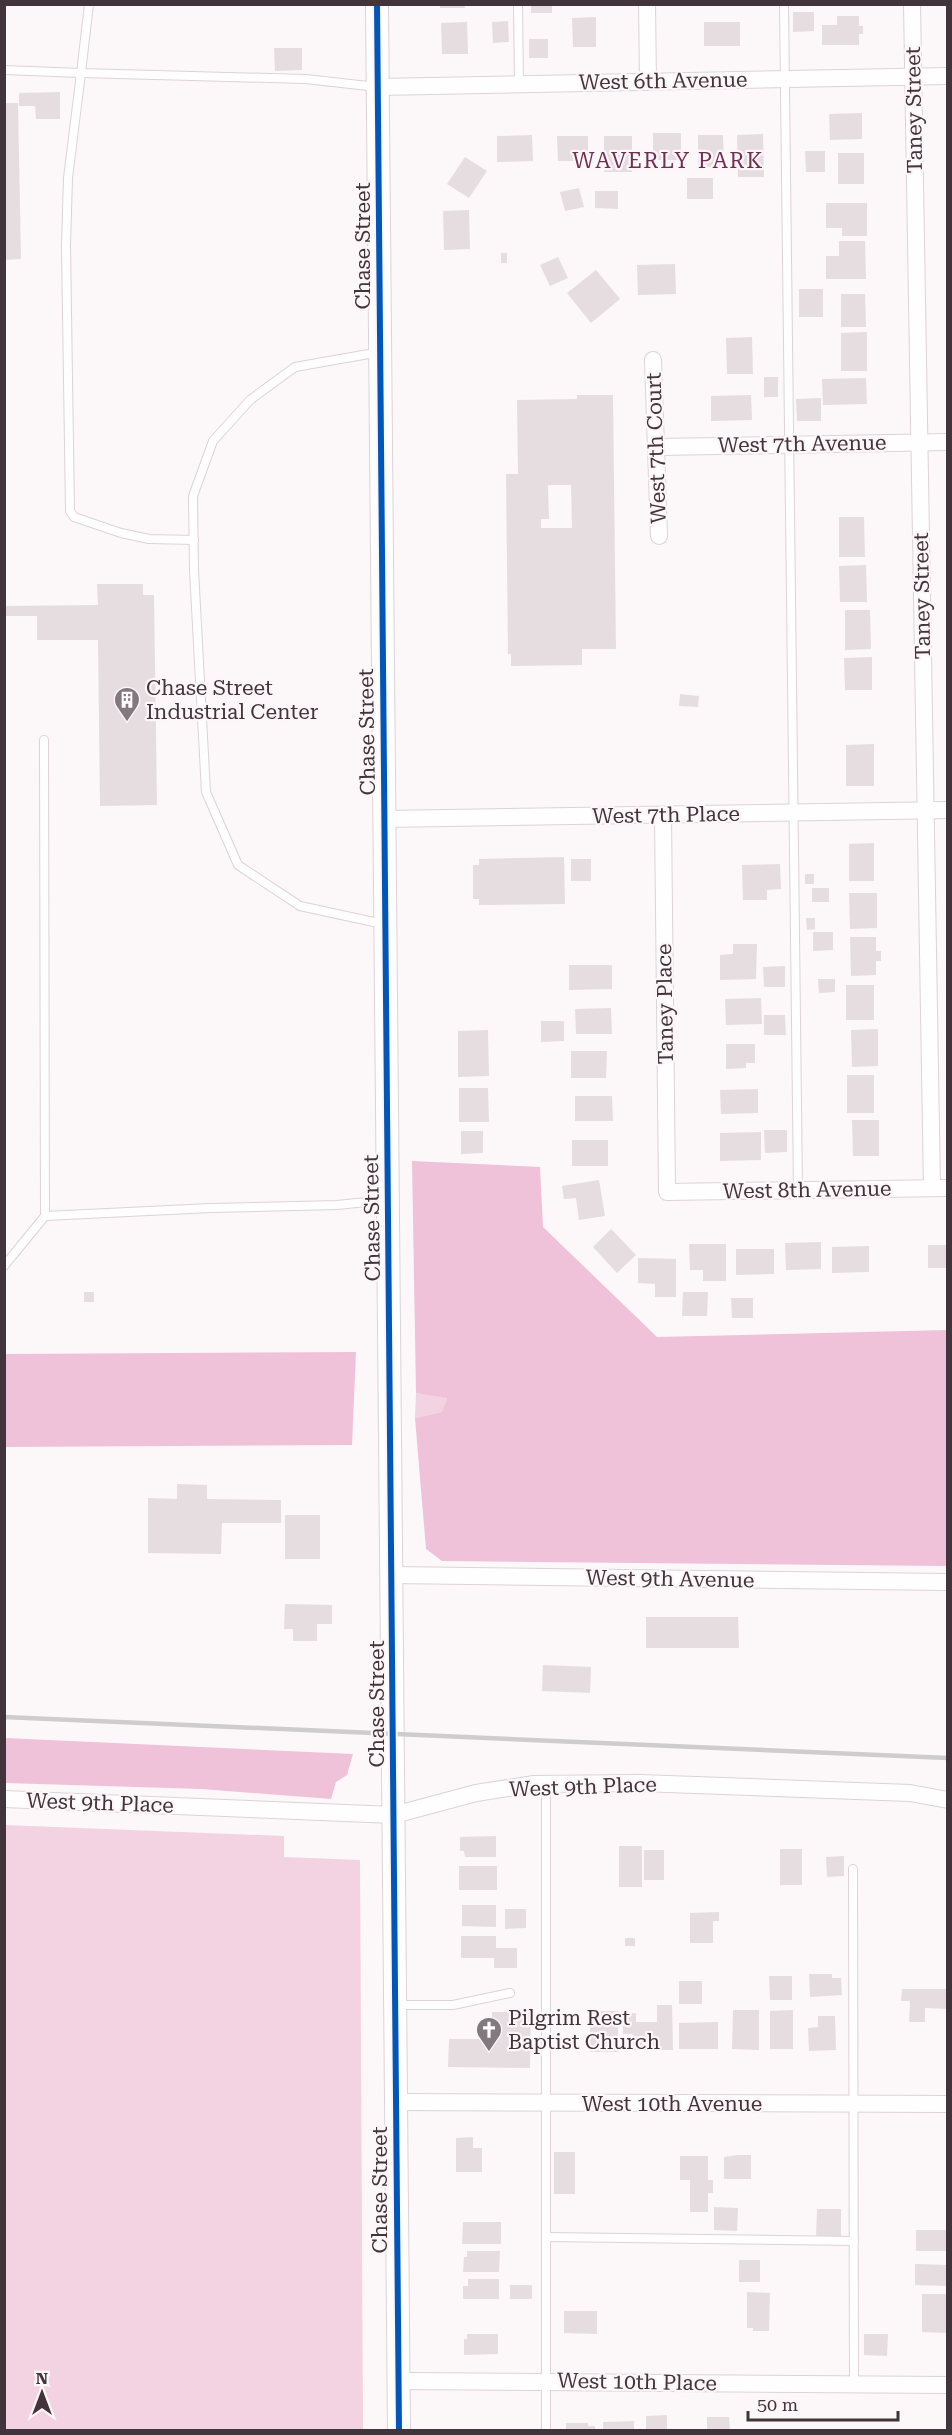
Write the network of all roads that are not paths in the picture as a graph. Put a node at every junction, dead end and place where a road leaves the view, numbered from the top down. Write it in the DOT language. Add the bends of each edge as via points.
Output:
graph roads {
  1 [pos="89,4"];
  2 [pos="377,4"];
  3 [pos="518,4"];
  4 [pos="647,4"];
  5 [pos="784,4"];
  6 [pos="912,4"];
  7 [pos="4,70"];
  8 [pos="81,73"];
  9 [pos="913,76"];
  10 [pos="948,76"];
  11 [pos="785,79"];
  12 [pos="648,82"];
  13 [pos="519,84"];
  14 [pos="378,87"];
  15 [pos="380,351"];
  16 [pos="653,360"];
  17 [pos="919,442"];
  18 [pos="948,442"];
  19 [pos="789,444"];
  20 [pos="657,447"];
  21 [pos="659,536"];
  22 [pos="194,540"];
  23 [pos="44,740"];
  24 [pos="948,810"];
  25 [pos="926,811"];
  26 [pos="794,813"];
  27 [pos="663,816"];
  28 [pos="384,819"];
  29 [pos="385,925"];
  30 [pos="940,1188"];
  31 [pos="798,1190"];
  32 [pos="667,1192"];
  33 [pos="388,1200"];
  34 [pos="45,1216"];
  35 [pos="4,1266"];
  36 [pos="393,1575"];
  37 [pos="948,1582"];
  38 [pos="546,1784"];
  39 [pos="4,1799"];
  40 [pos="948,1800"];
  41 [pos="394,1815"];
  42 [pos="853,1869"];
  43 [pos="510,1993"];
  44 [pos="396,2005"];
  45 [pos="396,2102"];
  46 [pos="546,2104"];
  47 [pos="854,2104"];
  48 [pos="948,2104"];
  49 [pos="546,2237"];
  50 [pos="854,2241"];
  51 [pos="398,2381"];
  52 [pos="546,2381"];
  53 [pos="854,2385"];
  54 [pos="948,2385"];
  55 [pos="399,2430"];
  56 [pos="546,2430"];
  1 -- 8 [label="lane"];
  2 -- 14 [label="street, Chase Street"];
  3 -- 13 [label="lane"];
  4 -- 12 [label="street"];
  5 -- 11 [label="lane"];
  6 -- 9 [label="street, Taney Street"];
  7 -- 8 [label="lane"];
  8 -- 14 [label="lane" via="306,79"];
  8 -- 22 [label="lane" via="68,178 66,246 70,511 74,517 121,533 149,539"];
  9 -- 10 [label="street, West 6th Avenue"];
  9 -- 11 [label="street, West 6th Avenue"];
  9 -- 17 [label="street, Taney Street"];
  11 -- 12 [label="street, West 6th Avenue"];
  11 -- 19 [label="lane"];
  12 -- 13 [label="street, West 6th Avenue"];
  13 -- 14 [label="street, West 6th Avenue"];
  14 -- 15 [label="street, Chase Street"];
  15 -- 22 [label="lane" via="295,368 250,400 213,441 193,496"];
  15 -- 28 [label="street, Chase Street"];
  16 -- 20 [label="street, West 7th Court"];
  17 -- 18 [label="street, West 7th Avenue"];
  17 -- 19 [label="street, West 7th Avenue"];
  17 -- 25 [label="street, Taney Street"];
  19 -- 20 [label="street, West 7th Avenue"];
  19 -- 26 [label="lane"];
  20 -- 21 [label="street, West 7th Court"];
  22 -- 29 [label="lane" via="206,792 238,865 300,906"];
  23 -- 34 [label="lane"];
  24 -- 25 [label="street, West 7th Place"];
  25 -- 26 [label="street, West 7th Place"];
  25 -- 30 [label="street, Taney Street"];
  26 -- 27 [label="street, West 7th Place"];
  26 -- 31 [label="lane"];
  27 -- 28 [label="street, West 7th Place"];
  27 -- 32 [label="street, Taney Place"];
  28 -- 29 [label="street, Chase Street"];
  29 -- 33 [label="street, Chase Street"];
  30 -- 31 [label="street, West 8th Avenue"];
  31 -- 32 [label="street, West 8th Avenue"];
  33 -- 34 [label="lane"];
  33 -- 36 [label="street, Chase Street"];
  34 -- 35 [label="lane"];
  36 -- 37 [label="street, West 9th Avenue"];
  36 -- 41 [label="street, Chase Street"];
  38 -- 40 [label="street, West 9th Place" via="640,1783 910,1793"];
  38 -- 41 [label="street, West 9th Place" via="476,1793"];
  38 -- 46 [label="lane"];
  39 -- 41 [label="street, West 9th Place"];
  41 -- 44 [label="street, Chase Street"];
  42 -- 47 [label="lane"];
  43 -- 44 [label="lane" via="453,2005"];
  44 -- 45 [label="street, Chase Street"];
  45 -- 46 [label="street, West 10th Avenue"];
  45 -- 51 [label="street, Chase Street"];
  46 -- 47 [label="street, West 10th Avenue"];
  46 -- 49 [label="lane"];
  47 -- 48 [label="street, West 10th Avenue"];
  47 -- 50 [label="lane"];
  49 -- 50 [label="lane"];
  49 -- 52 [label="lane"];
  50 -- 53 [label="lane"];
  51 -- 52 [label="street, West 10th Place"];
  51 -- 55 [label="street, Chase Street"];
  52 -- 53 [label="street, West 10th Place"];
  52 -- 56 [label="lane"];
  53 -- 54 [label="street, West 10th Place"];
}
